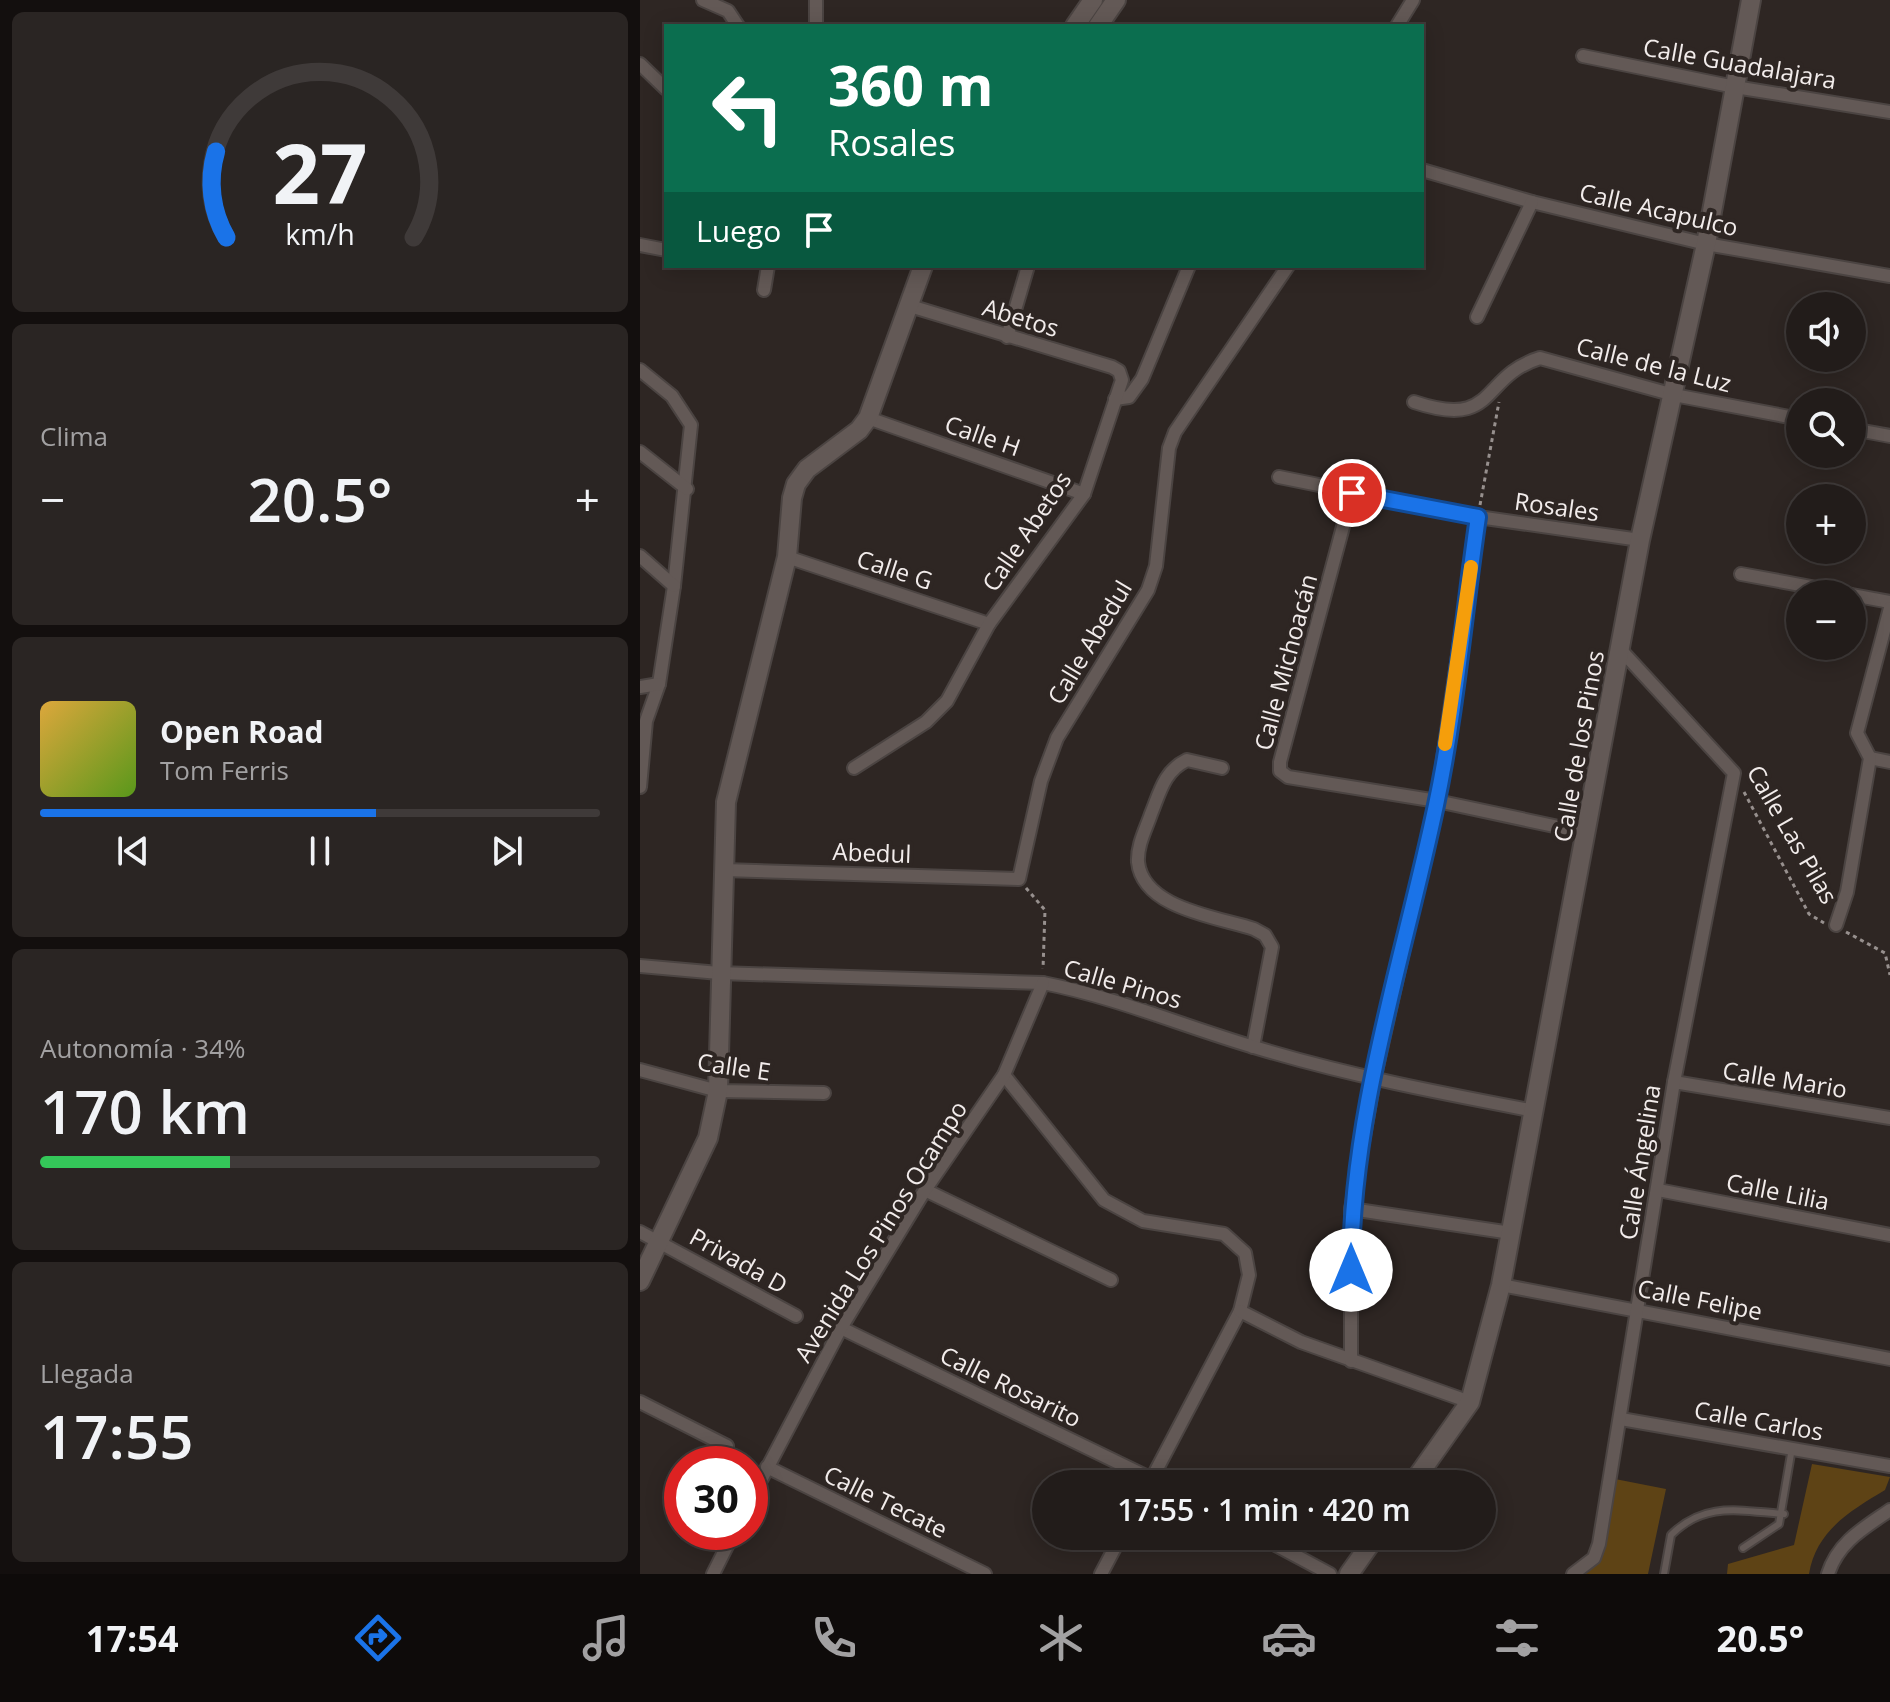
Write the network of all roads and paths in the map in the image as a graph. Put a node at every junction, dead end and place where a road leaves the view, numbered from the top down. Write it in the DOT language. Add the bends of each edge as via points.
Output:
graph roads {
  1 [pos="703,0"];
  2 [pos="816,0"];
  3 [pos="1093,0"];
  4 [pos="1116,0"];
  5 [pos="1413,0"];
  6 [pos="1751,0"];
  7 [pos="728,6"];
  8 [pos="737,24"];
  9 [pos="816,24"];
  10 [pos="1076,24"];
  11 [pos="1099,24"];
  12 [pos="1398,24"];
  13 [pos="1583,56"];
  14 [pos="640,64"];
  15 [pos="664,87"];
  16 [pos="1735,87"];
  17 [pos="1890,112"];
  18 [pos="1424,171"];
  19 [pos="1532,202"];
  20 [pos="1706,244"];
  21 [pos="640,245"];
  22 [pos="664,250"];
  23 [pos="768,268"];
  24 [pos="922,268"];
  25 [pos="1027,268"];
  26 [pos="1188,268"];
  27 [pos="1287,268"];
  28 [pos="1890,276"];
  29 [pos="764,290"];
  30 [pos="910,306"];
  31 [pos="1477,317"];
  32 [pos="1007,337"];
  33 [pos="640,370"];
  34 [pos="1119,371"];
  35 [pos="1504,381"];
  36 [pos="1674,395"];
  37 [pos="1115,399"];
  38 [pos="1414,402"];
  39 [pos="1786,416"];
  40 [pos="868,418"];
  41 [pos="1866,432"];
  42 [pos="1890,436"];
  43 [pos="640,452"];
  44 [pos="1279,477"];
  45 [pos="687,489"];
  46 [pos="1352,493"];
  47 [pos="1084,494"];
  48 [pos="1478,517"];
  49 [pos="1640,540"];
  50 [pos="640,556"];
  51 [pos="787,557"];
  52 [pos="1741,574"];
  53 [pos="1786,582"];
  54 [pos="674,586"];
  55 [pos="1866,597"];
  56 [pos="1890,602"];
  57 [pos="1890,608"];
  58 [pos="989,624"];
  59 [pos="1620,649"];
  60 [pos="659,684"];
  61 [pos="640,687"];
  62 [pos="642,734"];
  63 [pos="1870,758"];
  64 [pos="1890,762"];
  65 [pos="854,768"];
  66 [pos="1222,768"];
  67 [pos="1734,773"];
  68 [pos="640,787"];
  69 [pos="1437,801"];
  70 [pos="1587,833"];
  71 [pos="724,870"];
  72 [pos="1019,879"];
  73 [pos="1836,925"];
  74 [pos="640,966"];
  75 [pos="719,973"];
  76 [pos="1890,975"];
  77 [pos="1043,983"];
  78 [pos="1253,1047"];
  79 [pos="640,1070"];
  80 [pos="1004,1075"];
  81 [pos="1374,1080"];
  82 [pos="1674,1082"];
  83 [pos="718,1091"];
  84 [pos="824,1093"];
  85 [pos="1535,1111"];
  86 [pos="1890,1118"];
  87 [pos="925,1190"];
  88 [pos="1658,1190"];
  89 [pos="1351,1209"];
  90 [pos="640,1232"];
  91 [pos="1511,1233"];
  92 [pos="1890,1235"];
  93 [pos="660,1242"];
  94 [pos="1111,1280"];
  95 [pos="640,1281"];
  96 [pos="1501,1285"];
  97 [pos="1637,1309"];
  98 [pos="1240,1311"];
  99 [pos="796,1316"];
  100 [pos="841,1328"];
  101 [pos="1890,1359"];
  102 [pos="1351,1361"];
  103 [pos="640,1402"];
  104 [pos="1470,1402"];
  105 [pos="1621,1419"];
  106 [pos="727,1446"];
  107 [pos="1792,1448"];
  108 [pos="768,1465"];
  109 [pos="1890,1466"];
  110 [pos="768,1467"];
  111 [pos="1130,1470"];
  112 [pos="1160,1470"];
  113 [pos="1422,1470"];
  114 [pos="1890,1510"];
  115 [pos="1784,1514"];
  116 [pos="1743,1548"];
  117 [pos="725,1550"];
  118 [pos="1114,1550"];
  119 [pos="1285,1550"];
  120 [pos="1366,1550"];
  121 [pos="713,1574"];
  122 [pos="985,1574"];
  123 [pos="1101,1574"];
  124 [pos="1330,1574"];
  125 [pos="1349,1574"];
  126 [pos="1573,1574"];
  127 [pos="1664,1574"];
  128 [pos="1828,1574"];
  1 -- 7 [label="street"];
  2 -- 9 [label="street"];
  3 -- 10 [label="street"];
  4 -- 11 [label="street"];
  5 -- 12 [label="street"];
  6 -- 16 [label="street, Calle de los Pinos"];
  7 -- 8 [label="street"];
  13 -- 16 [label="street, Calle Guadalajara"];
  14 -- 15 [label="street"];
  16 -- 17 [label="street, Calle Guadalajara"];
  16 -- 20 [label="street, Calle de los Pinos"];
  18 -- 19 [label="street, Calle Acapulco"];
  19 -- 20 [label="street, Calle Acapulco"];
  19 -- 31 [label="street"];
  20 -- 28 [label="street, Calle Acapulco"];
  20 -- 36 [label="street, Calle de los Pinos"];
  21 -- 22 [label="street"];
  23 -- 29 [label="street"];
  24 -- 30 [label="street"];
  25 -- 32 [label="street"];
  26 -- 37 [label="street" via="1142,379 1129,397"];
  27 -- 72 [label="street, Calle Abedul" via="1172,440 1152,578 1057,738 1041,781"];
  30 -- 32 [label="street, Abetos"];
  30 -- 40 [label="street"];
  32 -- 34 [label="street, Abetos"];
  33 -- 45 [label="street" via="672,396 691,425"];
  34 -- 37 [label="street, Calle Abetos" via="1122,380"];
  35 -- 36 [label="street, Calle de la Luz" via="1521,364 1540,358"];
  35 -- 38 [label="street, Calle de la Luz" via="1465,411"];
  35 -- 48 [label="path"];
  36 -- 39 [label="street, Calle de la Luz"];
  36 -- 49 [label="street, Calle de los Pinos"];
  37 -- 47 [label="street, Calle Abetos"];
  40 -- 47 [label="street, Calle H"];
  40 -- 51 [label="street" via="796,484"];
  41 -- 42 [label="street"];
  43 -- 45 [label="street"];
  44 -- 46 [label="street, Rosales"];
  45 -- 54 [label="street"];
  46 -- 48 [label="street, Rosales"];
  46 -- 69 [label="street, Calle Michoacán" via="1280,771 1288,777"];
  47 -- 58 [label="street, Calle Abetos"];
  48 -- 49 [label="street, Rosales"];
  48 -- 69 [label="street"];
  49 -- 59 [label="street, Calle de los Pinos"];
  50 -- 54 [label="street"];
  51 -- 58 [label="street, Calle G"];
  51 -- 71 [label="street" via="726,802"];
  52 -- 53 [label="street"];
  54 -- 60 [label="street"];
  55 -- 56 [label="street"];
  57 -- 63 [label="street" via="1857,733"];
  58 -- 65 [label="street, Calle Abetos" via="947,701 926,722"];
  59 -- 67 [label="street, Calle Las Pilas"];
  59 -- 70 [label="street, Calle de los Pinos"];
  60 -- 61 [label="street"];
  60 -- 62 [label="street"];
  62 -- 68 [label="street"];
  63 -- 64 [label="street"];
  63 -- 73 [label="street" via="1847,892"];
  66 -- 78 [label="street" via="1187,760 1167,775 1138,859 1141,876 1166,901 1265,935 1272,947"];
  67 -- 73 [label="path, Calle Las Pilas" via="1809,914"];
  67 -- 82 [label="street, Calle Ángelina"];
  69 -- 70 [label="street, Calle Michoacán"];
  69 -- 81 [label="street"];
  70 -- 85 [label="street, Calle de los Pinos"];
  71 -- 72 [label="street, Abedul"];
  71 -- 75 [label="street"];
  72 -- 77 [label="path" via="1045,910"];
  73 -- 76 [label="path, Calle Las Pilas" via="1885,953"];
  74 -- 75 [label="street, Calle Pinos"];
  75 -- 77 [label="street, Calle Pinos"];
  75 -- 83 [label="street"];
  77 -- 78 [label="street, Calle Pinos" via="1092,992"];
  77 -- 80 [label="street, Avenida Los Pinos Ocampo"];
  78 -- 81 [label="street, Calle Pinos"];
  79 -- 83 [label="street, Calle E"];
  80 -- 87 [label="street, Avenida Los Pinos Ocampo"];
  80 -- 98 [label="street" via="1104,1200 1143,1221 1224,1234 1245,1253 1249,1275"];
  81 -- 85 [label="street, Calle Pinos"];
  81 -- 89 [label="street"];
  82 -- 86 [label="street, Calle Mario"];
  82 -- 88 [label="street, Calle Ángelina"];
  83 -- 84 [label="street, Calle E"];
  83 -- 93 [label="street" via="708,1138"];
  85 -- 91 [label="street, Calle de los Pinos"];
  87 -- 94 [label="street"];
  87 -- 100 [label="street, Avenida Los Pinos Ocampo"];
  88 -- 92 [label="street, Calle Lilia"];
  88 -- 97 [label="street, Calle Ángelina"];
  89 -- 91 [label="street"];
  89 -- 102 [label="street"];
  90 -- 93 [label="street, Privada D"];
  91 -- 96 [label="street, Calle de los Pinos"];
  93 -- 95 [label="street"];
  93 -- 99 [label="street, Privada D"];
  96 -- 97 [label="street, Calle Felipe"];
  96 -- 104 [label="street, Calle de los Pinos"];
  97 -- 101 [label="street, Calle Felipe"];
  97 -- 105 [label="street, Calle Ángelina"];
  98 -- 102 [label="street"];
  98 -- 112 [label="street"];
  100 -- 108 [label="street, Avenida Los Pinos Ocampo"];
  100 -- 111 [label="street, Calle Rosarito"];
  102 -- 104 [label="street"];
  103 -- 106 [label="street"];
  104 -- 113 [label="street, Calle de los Pinos"];
  105 -- 107 [label="street, Calle Carlos"];
  105 -- 126 [label="street, Calle Ángelina" via="1594,1558"];
  107 -- 109 [label="street, Calle Carlos"];
  107 -- 115 [label="lane"];
  110 -- 122 [label="street, Calle Tecate"];
  114 -- 128 [label="street" via="1850,1537"];
  115 -- 116 [label="lane" via="1779,1524"];
  115 -- 127 [label="lane" via="1699,1513 1671,1535"];
  117 -- 121 [label="street"];
  118 -- 123 [label="street"];
  119 -- 124 [label="street"];
  120 -- 125 [label="street"];
}
